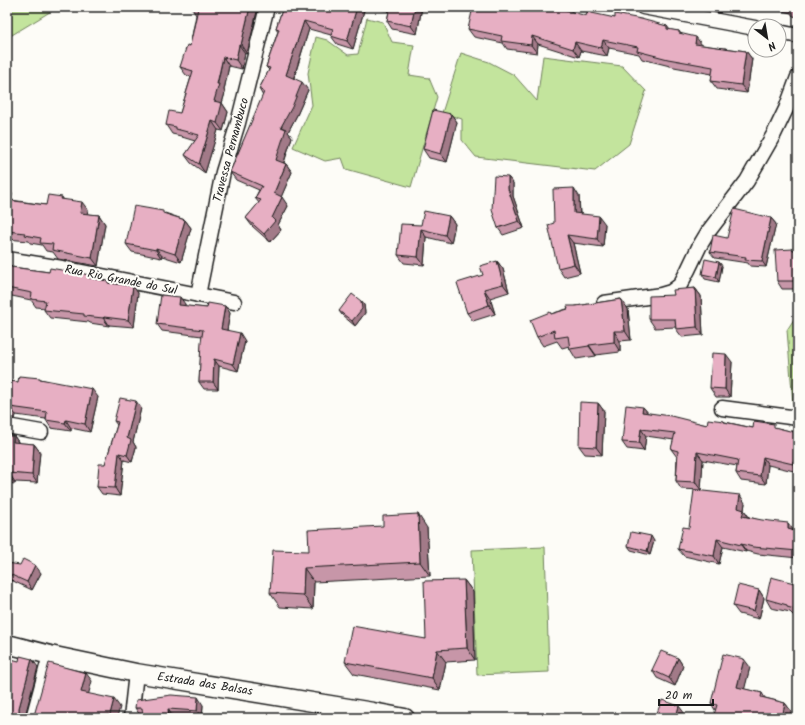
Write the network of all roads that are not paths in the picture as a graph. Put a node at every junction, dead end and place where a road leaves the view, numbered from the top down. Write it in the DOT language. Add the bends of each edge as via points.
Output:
graph roads {
  1 [pos="267,7"];
  2 [pos="643,7"];
  3 [pos="747,26"];
  4 [pos="787,34"];
  5 [pos="798,36"];
  6 [pos="798,77"];
  7 [pos="7,259"];
  8 [pos="198,295"];
  9 [pos="234,302"];
  10 [pos="588,306"];
  11 [pos="722,408"];
  12 [pos="798,418"];
  13 [pos="7,426"];
  14 [pos="41,432"];
  15 [pos="7,644"];
  16 [pos="50,655"];
  17 [pos="136,673"];
  18 [pos="373,715"];
  19 [pos="32,718"];
  20 [pos="131,718"];
  21 [pos="405,718"];
  1 -- 8 [label="street, Travessa Pernambuco" via="223,172"];
  2 -- 3 [label="street"];
  4 -- 5 [label="street"];
  6 -- 10 [label="street" via="774,134 747,181 708,232 680,285 662,296"];
  7 -- 8 [label="street, Rua Rio Grande do Sul"];
  8 -- 9 [label="street, Rua Rio Grande do Sul"];
  11 -- 12 [label="street"];
  13 -- 14 [label="street"];
  15 -- 16 [label="street, Estrada das Balsas"];
  16 -- 17 [label="street, Estrada das Balsas"];
  16 -- 19 [label="street"];
  17 -- 18 [label="street, Estrada das Balsas"];
  17 -- 20 [label="street"];
  18 -- 21 [label="street, Estrada das Balsas"];
}
